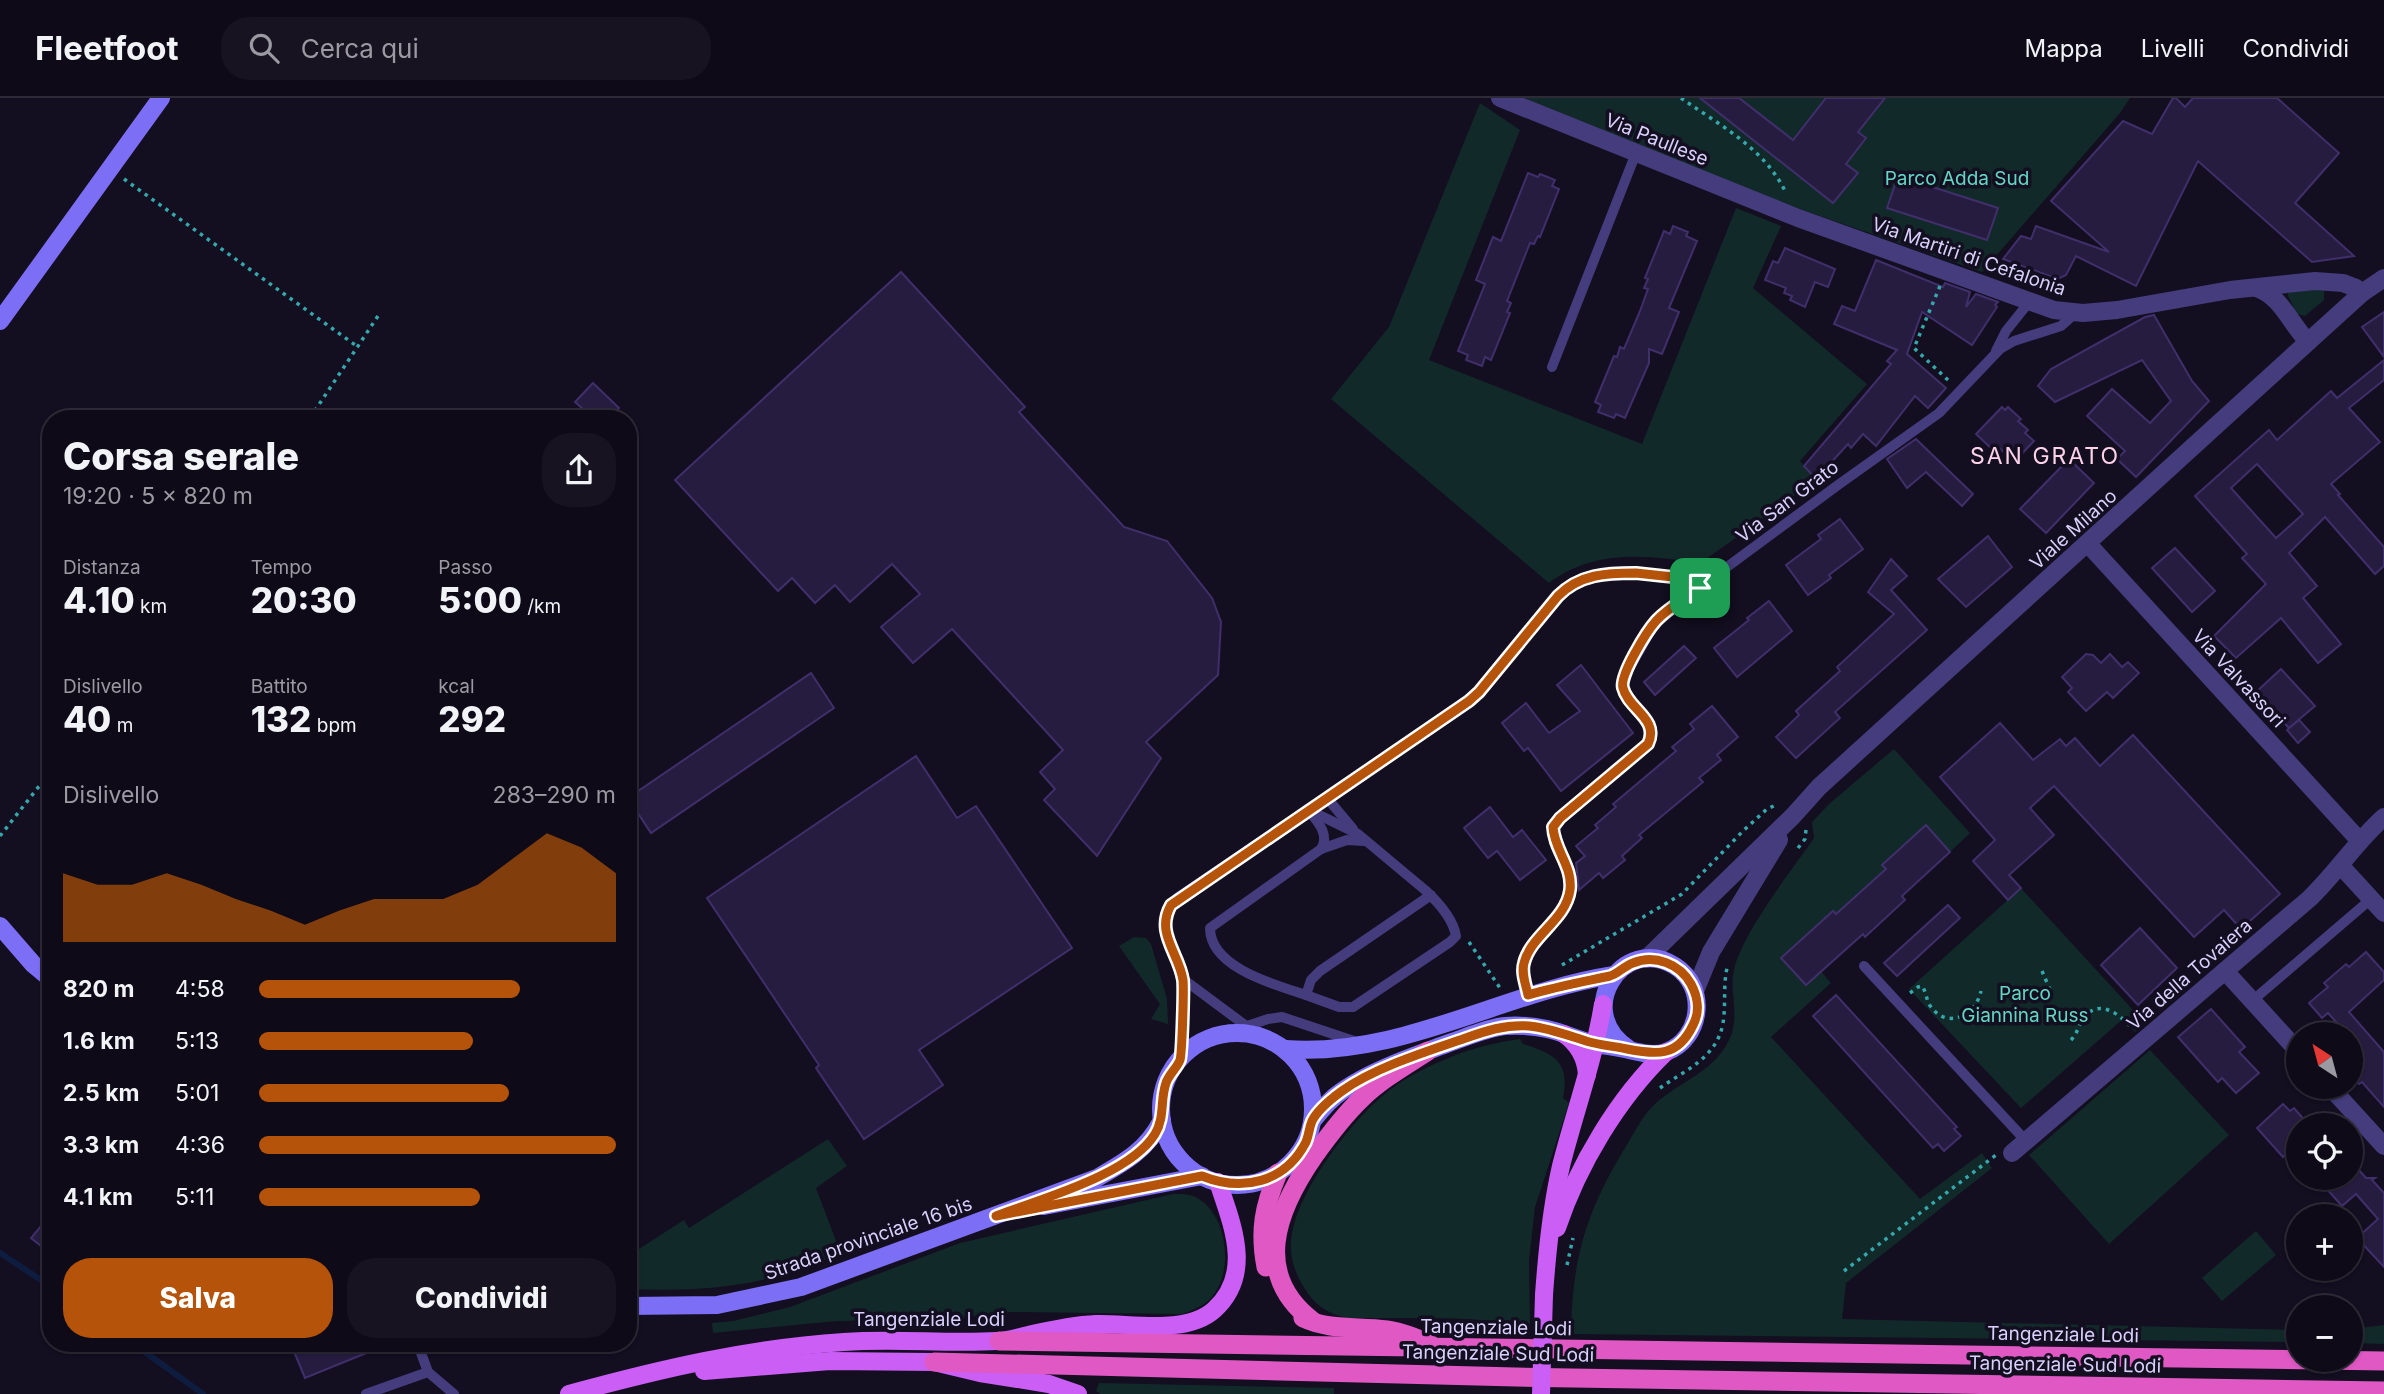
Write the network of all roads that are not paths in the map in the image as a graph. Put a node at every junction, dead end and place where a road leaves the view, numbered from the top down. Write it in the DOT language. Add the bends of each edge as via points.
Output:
graph roads {
  1 [pos="161,98"];
  2 [pos="1500,98"];
  3 [pos="1636,153"];
  4 [pos="1798,218"];
  5 [pos="2384,278"];
  6 [pos="2255,288"];
  7 [pos="2362,293"];
  8 [pos="2030,301"];
  9 [pos="2072,312"];
  10 [pos="0,321"];
  11 [pos="2308,342"];
  12 [pos="1994,354"];
  13 [pos="1552,368"];
  14 [pos="2088,544"];
  15 [pos="1700,588"];
  16 [pos="1326,798"];
  17 [pos="1309,810"];
  18 [pos="1793,816"];
  19 [pos="2384,817"];
  20 [pos="1358,834"];
  21 [pos="2359,840"];
  22 [pos="1367,842"];
  23 [pos="1321,849"];
  24 [pos="2340,865"];
  25 [pos="1431,895"];
  26 [pos="2371,899"];
  27 [pos="2384,913"];
  28 [pos="0,926"];
  29 [pos="1646,959"];
  30 [pos="1864,965"];
  31 [pos="2225,971"];
  32 [pos="42,972"];
  33 [pos="1614,975"];
  34 [pos="1183,979"];
  35 [pos="1526,988"];
  36 [pos="1695,991"];
  37 [pos="1306,995"];
  38 [pos="2252,1001"];
  39 [pos="1602,1003"];
  40 [pos="1254,1031"];
  41 [pos="1564,1034"];
  42 [pos="2286,1038"];
  43 [pos="1371,1044"];
  44 [pos="1596,1044"];
  45 [pos="1285,1049"];
  46 [pos="1629,1049"];
  47 [pos="1428,1051"];
  48 [pos="1666,1052"];
  49 [pos="1180,1060"];
  50 [pos="1587,1079"];
  51 [pos="2341,1099"];
  52 [pos="1162,1120"];
  53 [pos="1313,1121"];
  54 [pos="2384,1146"];
  55 [pos="2019,1147"];
  56 [pos="1278,1173"];
  57 [pos="1210,1179"];
  58 [pos="996,1216"];
  59 [pos="1546,1265"];
  60 [pos="637,1306"];
  61 [pos="1314,1322"];
  62 [pos="999,1341"];
  63 [pos="1440,1349"];
  64 [pos="421,1352"];
  65 [pos="2384,1361"];
  66 [pos="934,1362"];
  67 [pos="428,1372"];
  68 [pos="612,1382"];
  69 [pos="2384,1391"];
  70 [pos="2235,1392"];
  71 [pos="366,1394"];
  72 [pos="454,1394"];
  73 [pos="569,1394"];
  74 [pos="1078,1394"];
  75 [pos="1541,1394"];
  1 -- 10 [label="main road"];
  2 -- 3 [label="street, Via Paullese"];
  3 -- 4 [label="street, Via Paullese"];
  3 -- 13 [label="lane"];
  4 -- 8 [label="street, Via Martiri di Cefalonia"];
  5 -- 7 [label="street, Viale Milano"];
  6 -- 7 [label="street, Via Martiri di Cefalonia" via="2331,280"];
  6 -- 9 [label="street, Via Martiri di Cefalonia" via="2117,310"];
  6 -- 11 [label="street" via="2278,301"];
  7 -- 11 [label="street, Viale Milano"];
  8 -- 9 [label="street, Via Martiri di Cefalonia"];
  8 -- 12 [label="lane, Via San Grato"];
  9 -- 12 [label="lane, Via San Grato" via="2061,326 2014,341"];
  11 -- 14 [label="street, Viale Milano"];
  12 -- 15 [label="lane, Via San Grato" via="1939,413"];
  14 -- 18 [label="street, Viale Milano"];
  14 -- 21 [label="street, Via Valvassori"];
  15 -- 16 [label="lane" via="1673,577 1636,573 1604,574 1573,583 1469,701"];
  15 -- 35 [label="lane, Via San Grato" via="1658,618 1623,675 1623,691 1650,726 1648,744 1553,827 1570,887 1565,905 1527,956 1523,970"];
  16 -- 17 [label="lane"];
  16 -- 20 [label="lane"];
  17 -- 20 [label="lane"];
  17 -- 23 [label="lane" via="1323,832"];
  17 -- 34 [label="lane" via="1171,905 1165,929"];
  18 -- 29 [label="street"];
  18 -- 36 [label="street" via="1711,952"];
  19 -- 21 [label="street, Via della Tovaiera"];
  20 -- 22 [label="lane"];
  21 -- 24 [label="street, Via della Tovaiera"];
  22 -- 23 [label="lane" via="1347,840"];
  22 -- 25 [label="lane"];
  23 -- 37 [label="lane" via="1210,931 1222,952 1242,971"];
  24 -- 26 [label="street"];
  24 -- 31 [label="street, Via della Tovaiera" via="2309,899"];
  25 -- 37 [label="lane" via="1315,975"];
  25 -- 37 [label="lane" via="1453,925 1456,936 1450,942 1353,1007"];
  26 -- 27 [label="street"];
  26 -- 38 [label="lane"];
  28 -- 32 [label="main road"];
  29 -- 33 [label="main road"];
  29 -- 36 [label="main road" via="1676,967"];
  30 -- 55 [label="lane"];
  31 -- 38 [label="street"];
  31 -- 55 [label="street, Via della Tovaiera"];
  33 -- 35 [label="main road"];
  33 -- 39 [label="main road"];
  34 -- 40 [label="lane"];
  34 -- 49 [label="lane"];
  35 -- 43 [label="main road"];
  36 -- 48 [label="main road" via="1696,1020 1679,1044"];
  38 -- 42 [label="street"];
  39 -- 44 [label="main road"];
  39 -- 46 [label="main road" via="1610,1033"];
  40 -- 43 [label="lane" via="1275,1017 1289,1018"];
  40 -- 45 [label="main road"];
  40 -- 49 [label="main road" via="1217,1036"];
  41 -- 44 [label="main road"];
  41 -- 47 [label="main road" via="1531,1026 1504,1026"];
  41 -- 50 [label="main road" via="1584,1058"];
  43 -- 45 [label="main road" via="1313,1051"];
  44 -- 46 [label="main road"];
  44 -- 50 [label="main road"];
  45 -- 53 [label="main road" via="1308,1081"];
  46 -- 48 [label="main road"];
  47 -- 53 [label="main road" via="1343,1090"];
  47 -- 61 [label="highway" via="1387,1077 1353,1107 1335,1126 1289,1197 1278,1224 1275,1263 1292,1300"];
  48 -- 59 [label="main road" via="1635,1084 1599,1141 1561,1218"];
  49 -- 52 [label="main road" via="1166,1082"];
  50 -- 59 [label="main road" via="1559,1178"];
  51 -- 54 [label="street"];
  52 -- 57 [label="main road" via="1169,1143 1183,1162"];
  52 -- 58 [label="main road, Strada provinciale 16 bis" via="1145,1147 1117,1167"];
  53 -- 56 [label="main road" via="1294,1159"];
  56 -- 57 [label="main road" via="1239,1185"];
  56 -- 61 [label="highway" via="1268,1196 1261,1243 1267,1272 1288,1307"];
  57 -- 58 [label="main road, Strada provinciale 16 bis"];
  57 -- 62 [label="main road" via="1235,1234 1238,1266 1215,1309 1181,1325 1095,1324"];
  58 -- 60 [label="main road, Strada provinciale 16 bis" via="801,1287 758,1298 706,1305"];
  59 -- 75 [label="main road, bridge"];
  61 -- 63 [label="highway" via="1397,1332"];
  62 -- 63 [label="highway, Tangenziale Lodi"];
  62 -- 68 [label="main road, Tangenziale Lodi" via="805,1345 738,1354"];
  63 -- 65 [label="highway, Tangenziale Lodi"];
  64 -- 67 [label="lane"];
  66 -- 68 [label="main road, Tangenziale Sud Lodi" via="783,1364"];
  66 -- 70 [label="highway, Tangenziale Sud Lodi"];
  66 -- 74 [label="main road"];
  67 -- 71 [label="lane"];
  67 -- 72 [label="lane"];
  68 -- 73 [label="main road"];
  69 -- 70 [label="highway, Tangenziale Sud Lodi"];
}
